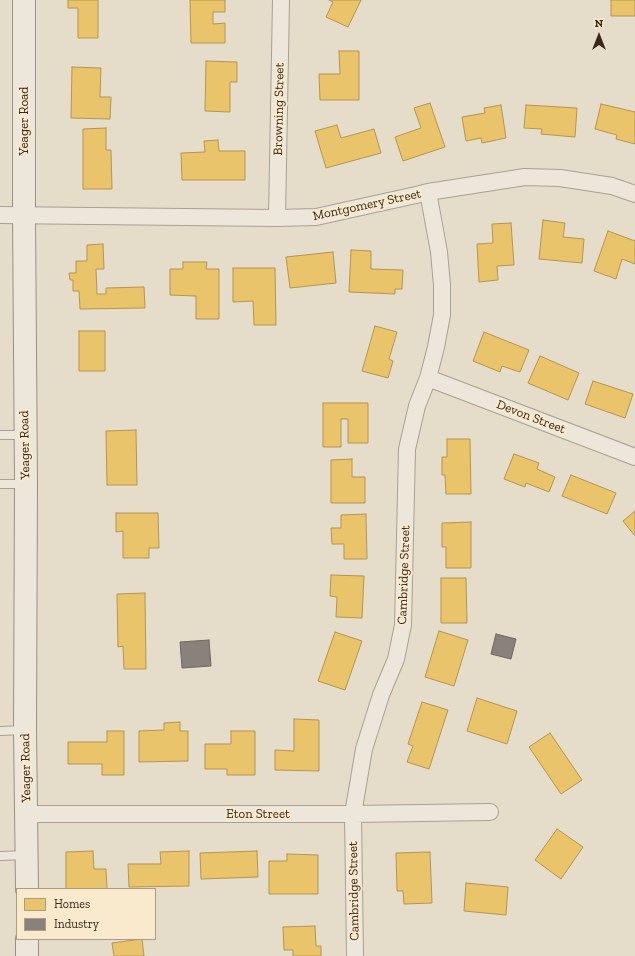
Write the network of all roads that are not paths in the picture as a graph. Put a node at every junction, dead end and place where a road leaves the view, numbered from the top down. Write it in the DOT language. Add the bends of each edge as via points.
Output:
graph roads {
  1 [pos="24,0"];
  2 [pos="281,0"];
  3 [pos="428,192"];
  4 [pos="635,194"];
  5 [pos="0,215"];
  6 [pos="24,215"];
  7 [pos="277,218"];
  8 [pos="428,378"];
  9 [pos="25,435"];
  10 [pos="0,436"];
  11 [pos="635,457"];
  12 [pos="0,484"];
  13 [pos="26,484"];
  14 [pos="25,730"];
  15 [pos="0,731"];
  16 [pos="490,812"];
  17 [pos="26,814"];
  18 [pos="353,814"];
  19 [pos="27,855"];
  20 [pos="0,856"];
  21 [pos="27,888"];
  22 [pos="27,940"];
  23 [pos="27,956"];
  24 [pos="355,956"];
  1 -- 6 [label="street, Yeager Road"];
  2 -- 7 [label="street, Browning Street"];
  3 -- 4 [label="street, Montgomery Street" via="525,177 560,178 612,186"];
  3 -- 7 [label="street, Montgomery Street" via="316,217"];
  3 -- 8 [label="street, Cambridge Street" via="439,252 442,315"];
  5 -- 6 [label="street, Montgomery Street"];
  6 -- 7 [label="street, Montgomery Street"];
  6 -- 9 [label="street, Yeager Road"];
  8 -- 11 [label="street, Devon Street"];
  8 -- 18 [label="street, Cambridge Street" via="417,406 407,449 403,625 396,659 381,695 364,749"];
  9 -- 10 [label="lane"];
  9 -- 13 [label="street, Yeager Road"];
  12 -- 13 [label="lane"];
  13 -- 14 [label="street, Yeager Road"];
  14 -- 15 [label="lane"];
  14 -- 17 [label="street, Yeager Road"];
  16 -- 18 [label="street, Eton Street"];
  17 -- 18 [label="street, Eton Street"];
  17 -- 19 [label="street, Yeager Road"];
  18 -- 24 [label="street, Cambridge Street"];
  19 -- 20 [label="lane"];
  19 -- 21 [label="street, Yeager Road"];
  22 -- 23 [label="street"];
}
